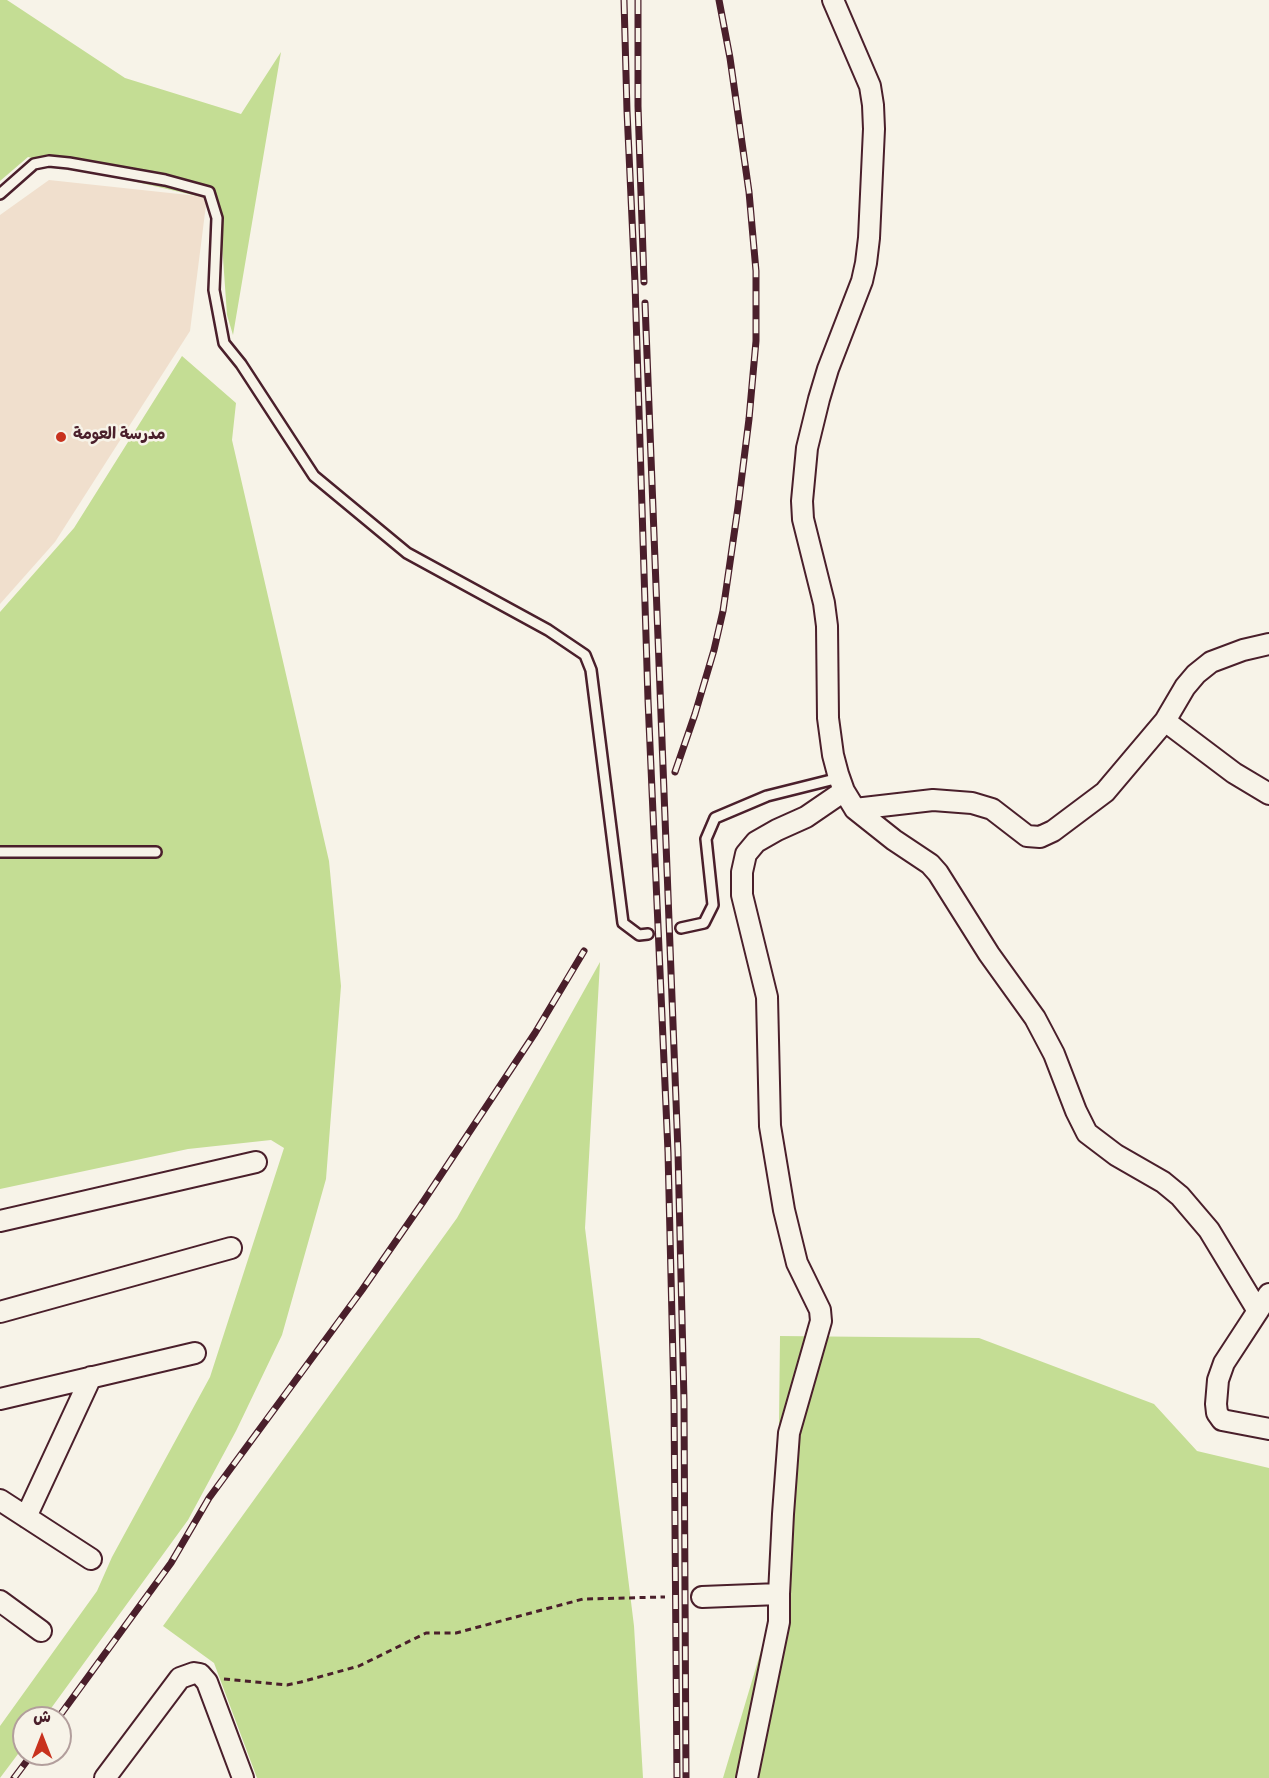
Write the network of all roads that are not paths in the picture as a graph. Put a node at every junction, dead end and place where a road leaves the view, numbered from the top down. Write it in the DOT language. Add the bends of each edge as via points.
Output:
graph roads {
  1 [pos="833,0"];
  2 [pos="0,194"];
  3 [pos="1269,644"];
  4 [pos="1165,721"];
  5 [pos="842,785"];
  6 [pos="1269,794"];
  7 [pos="855,809"];
  8 [pos="0,852"];
  9 [pos="156,852"];
  10 [pos="681,928"];
  11 [pos="648,934"];
  12 [pos="256,1162"];
  13 [pos="0,1221"];
  14 [pos="231,1248"];
  15 [pos="1269,1294"];
  16 [pos="1258,1311"];
  17 [pos="0,1312"];
  18 [pos="195,1353"];
  19 [pos="91,1377"];
  20 [pos="0,1399"];
  21 [pos="1269,1428"];
  22 [pos="0,1500"];
  23 [pos="26,1517"];
  24 [pos="91,1559"];
  25 [pos="779,1594"];
  26 [pos="702,1597"];
  27 [pos="0,1601"];
  28 [pos="41,1631"];
  29 [pos="105,1778"];
  30 [pos="243,1778"];
  31 [pos="747,1778"];
  1 -- 5 [label="street" via="870,86 874,129 866,263 819,399 807,448 802,501 825,603 828,718"];
  2 -- 11 [label="lane" via="34,164 49,161 165,180 209,192 217,218 214,290 224,343 314,476 407,553 548,630 585,655 591,670 623,923 639,935"];
  3 -- 4 [label="street" via="1211,662 1185,687"];
  4 -- 6 [label="street"];
  4 -- 7 [label="street" via="1105,792 1040,837 1027,836 992,809 972,803 933,801"];
  5 -- 7 [label="street"];
  5 -- 10 [label="lane" via="767,796 715,818 706,839 713,906 704,923"];
  5 -- 25 [label="street" via="806,817 756,842 746,854 742,872 742,896 767,997 770,1126 784,1210 797,1263 820,1310 789,1433"];
  7 -- 16 [label="street" via="938,873 1035,1018 1087,1133 1180,1196 1209,1230"];
  8 -- 9 [label="lane"];
  12 -- 13 [label="street"];
  14 -- 17 [label="street"];
  15 -- 16 [label="street"];
  16 -- 21 [label="street" via="1220,1371 1217,1413 1222,1420"];
  18 -- 19 [label="street"];
  19 -- 20 [label="street"];
  19 -- 23 [label="street"];
  22 -- 23 [label="street"];
  23 -- 24 [label="street"];
  25 -- 26 [label="street"];
  25 -- 31 [label="street" via="779,1622"];
  27 -- 28 [label="street"];
  29 -- 30 [label="street" via="180,1678 194,1674 200,1674 207,1682"];
}
